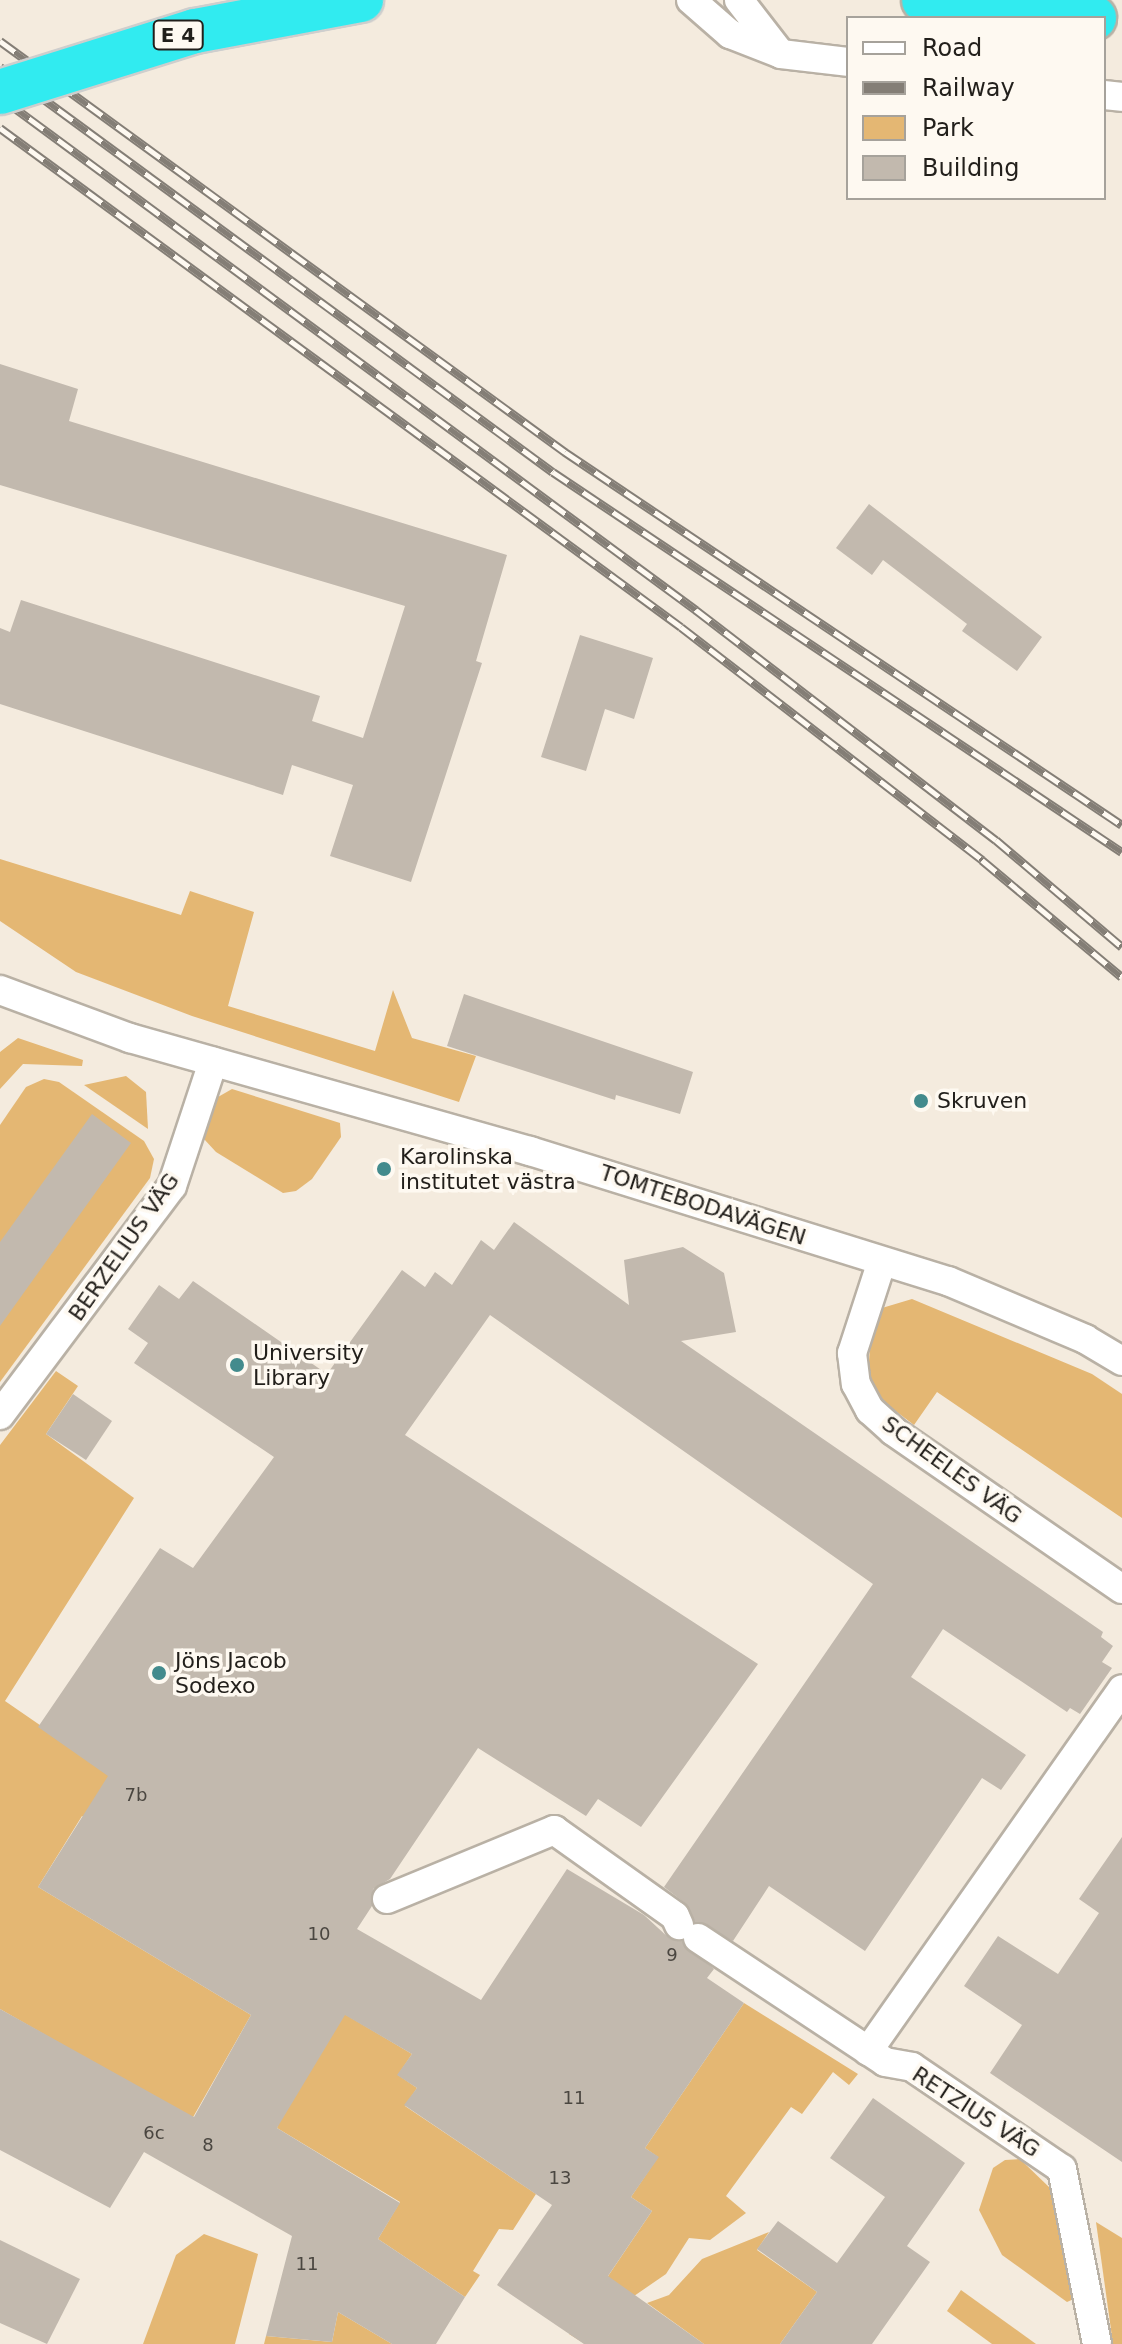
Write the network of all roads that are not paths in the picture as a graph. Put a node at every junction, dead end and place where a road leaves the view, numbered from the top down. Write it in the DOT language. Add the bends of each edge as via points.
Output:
graph roads {
  1 [pos="361,0"];
  2 [pos="691,0"];
  3 [pos="739,0"];
  4 [pos="924,0"];
  5 [pos="1075,16"];
  6 [pos="781,54"];
  7 [pos="846,62"];
  8 [pos="0,92"];
  9 [pos="0,990"];
  10 [pos="213,1062"];
  11 [pos="881,1264"];
  12 [pos="1122,1361"];
  13 [pos="0,1415"];
  14 [pos="1122,1589"];
  15 [pos="1122,1689"];
  16 [pos="387,1899"];
  17 [pos="868,2051"];
  18 [pos="1097,2344"];
  1 -- 8 [label="highway, E 4, bridge" via="195,31"];
  2 -- 6 [label="street" via="730,34"];
  3 -- 6 [label="street"];
  4 -- 5 [label="highway"];
  6 -- 7 [label="street"];
  9 -- 10 [label="street, TOMTEBODAVÄGEN"];
  10 -- 11 [label="street, TOMTEBODAVÄGEN" via="705,1203"];
  10 -- 13 [label="street, BERZELIUS VÄG" via="172,1186"];
  11 -- 12 [label="street, TOMTEBODAVÄGEN" via="948,1281 1022,1310"];
  11 -- 14 [label="street, SCHEELES VÄG" via="852,1353 856,1384 870,1410"];
  15 -- 17 [label="street"];
  16 -- 17 [label="street, RETZIUS VÄG" via="554,1830 675,1916 689,1932"];
  17 -- 18 [label="street, RETZIUS VÄG" via="885,2062 912,2067 1062,2169"];
}
